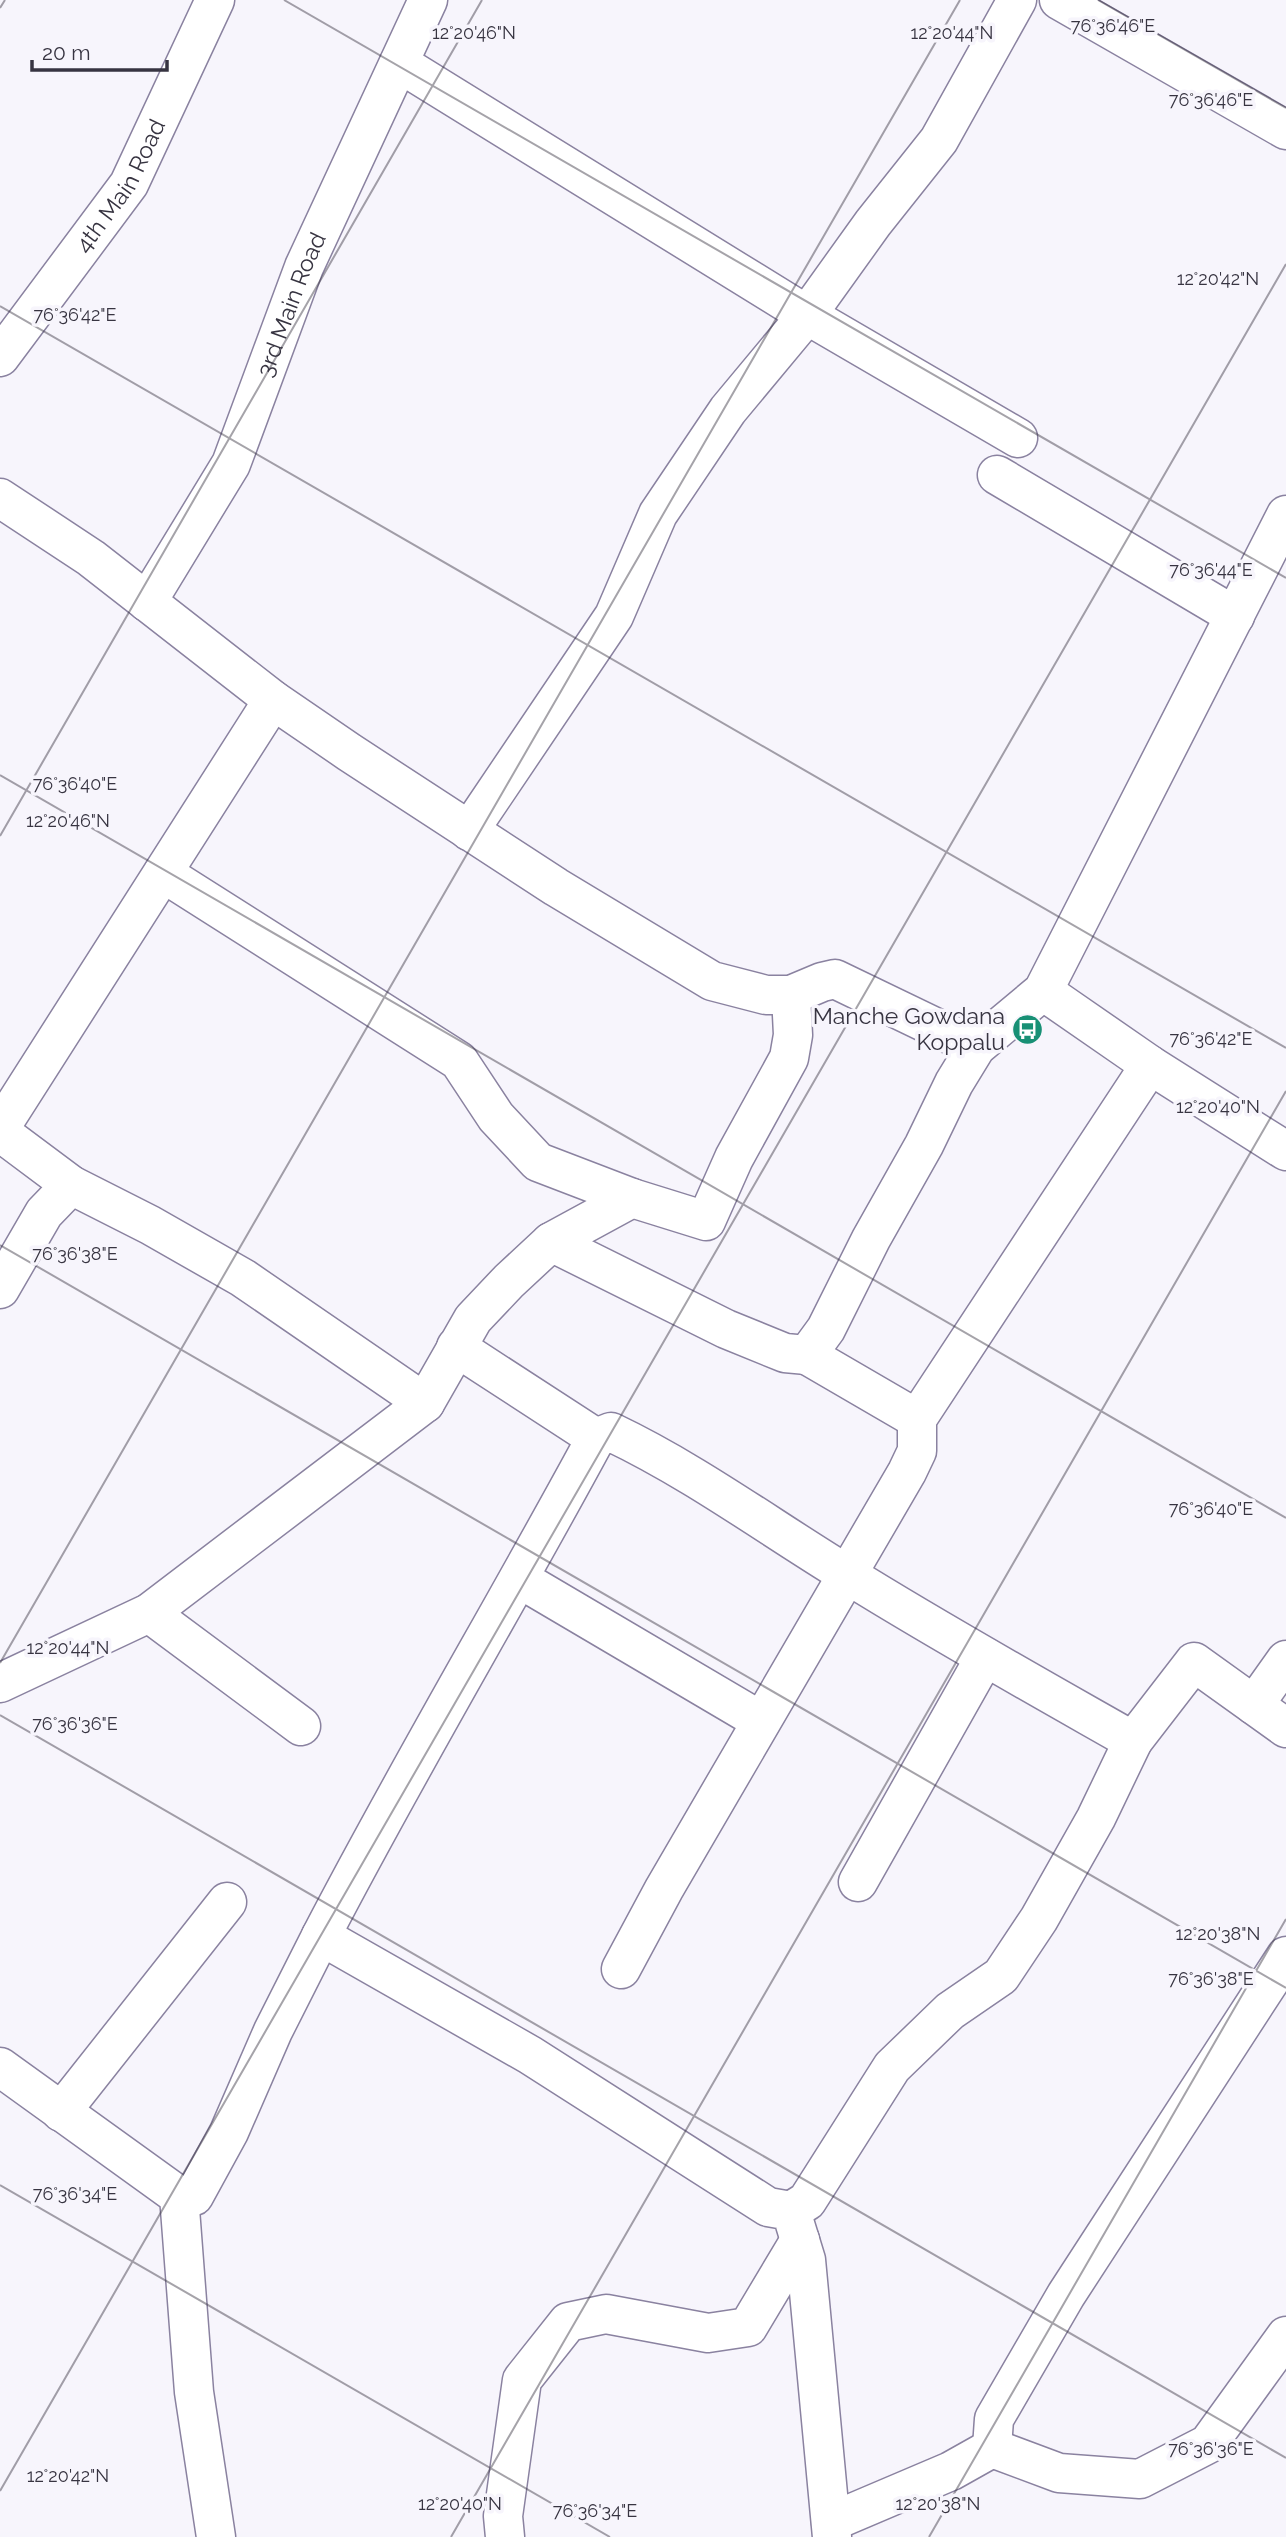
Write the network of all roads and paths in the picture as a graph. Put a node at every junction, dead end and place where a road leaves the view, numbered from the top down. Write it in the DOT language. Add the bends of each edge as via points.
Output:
graph roads {
  1 [pos="215,0"];
  2 [pos="428,0"];
  3 [pos="1017,0"];
  4 [pos="1059,0"];
  5 [pos="399,63"];
  6 [pos="1286,130"];
  7 [pos="807,316"];
  8 [pos="0,357"];
  9 [pos="1018,438"];
  10 [pos="997,475"];
  11 [pos="0,498"];
  12 [pos="1283,528"];
  13 [pos="147,602"];
  14 [pos="1235,616"];
  15 [pos="273,700"];
  16 [pos="469,831"];
  17 [pos="163,873"];
  18 [pos="1043,991"];
  19 [pos="791,995"];
  20 [pos="976,1047"];
  21 [pos="1150,1065"];
  22 [pos="0,1130"];
  23 [pos="1286,1151"];
  24 [pos="71,1185"];
  25 [pos="632,1198"];
  26 [pos="551,1242"];
  27 [pos="0,1289"];
  28 [pos="456,1347"];
  29 [pos="807,1355"];
  30 [pos="425,1403"];
  31 [pos="917,1419"];
  32 [pos="596,1438"];
  33 [pos="848,1575"];
  34 [pos="520,1579"];
  35 [pos="149,1613"];
  36 [pos="985,1657"];
  37 [pos="1286,1660"];
  38 [pos="0,1683"];
  39 [pos="1254,1705"];
  40 [pos="761,1721"];
  41 [pos="301,1726"];
  42 [pos="1286,1728"];
  43 [pos="1133,1741"];
  44 [pos="858,1882"];
  45 [pos="227,1902"];
  46 [pos="321,1936"];
  47 [pos="1286,1956"];
  48 [pos="621,1969"];
  49 [pos="0,2067"];
  50 [pos="61,2112"];
  51 [pos="179,2196"];
  52 [pos="796,2226"];
  53 [pos="1286,2336"];
  54 [pos="992,2448"];
  55 [pos="832,2529"];
  56 [pos="216,2537"];
  57 [pos="505,2537"];
  1 -- 8 [label="street, 4th Main Road" via="129,184"];
  2 -- 5 [label="street, 3rd Main Road"];
  3 -- 7 [label="street" via="939,140"];
  4 -- 6 [label="street"];
  5 -- 7 [label="street"];
  5 -- 13 [label="street, 3rd Main Road" via="304,267 231,464"];
  7 -- 9 [label="street"];
  7 -- 16 [label="street" via="728,410 658,514 614,617"];
  10 -- 14 [label="street"];
  11 -- 13 [label="street" via="91,558"];
  12 -- 14 [label="street"];
  13 -- 15 [label="street"];
  14 -- 18 [label="street"];
  15 -- 16 [label="street"];
  15 -- 17 [label="street"];
  16 -- 19 [label="street" via="712,981 766,995"];
  17 -- 22 [label="street"];
  17 -- 25 [label="street" via="458,1061 496,1117 538,1162"];
  18 -- 20 [label="street"];
  18 -- 21 [label="street"];
  19 -- 20 [label="street" via="835,979"];
  19 -- 25 [label="street" via="789,1058 734,1158 706,1222"];
  20 -- 29 [label="street" via="826,1329"];
  21 -- 23 [label="street"];
  21 -- 31 [label="street"];
  22 -- 24 [label="street"];
  24 -- 27 [label="street" via="44,1213"];
  24 -- 30 [label="street" via="243,1278"];
  25 -- 26 [label="street"];
  26 -- 28 [label="street" via="473,1319"];
  26 -- 29 [label="street" via="726,1329 785,1353"];
  28 -- 30 [label="street"];
  28 -- 32 [label="street"];
  29 -- 31 [label="street"];
  30 -- 35 [label="street"];
  31 -- 33 [label="street" via="917,1451"];
  32 -- 33 [label="street" via="611,1432 648,1450"];
  32 -- 34 [label="street"];
  33 -- 36 [label="street"];
  33 -- 40 [label="street"];
  34 -- 40 [label="street"];
  34 -- 46 [label="street"];
  35 -- 38 [label="street"];
  35 -- 41 [label="street"];
  36 -- 43 [label="street"];
  36 -- 44 [label="street"];
  37 -- 39 [label="street"];
  39 -- 42 [label="street"];
  39 -- 43 [label="street" via="1194,1662"];
  40 -- 48 [label="street"];
  43 -- 52 [label="street" via="1096,1818 1001,1976 950,2011 892,2067 807,2201"];
  45 -- 50 [label="street"];
  46 -- 51 [label="street" via="229,2132 194,2196"];
  46 -- 52 [label="street" via="530,2055"];
  47 -- 54 [label="street" via="1066,2295 994,2419"];
  49 -- 50 [label="street"];
  50 -- 51 [label="street"];
  51 -- 56 [label="street" via="194,2392"];
  52 -- 55 [label="street" via="806,2260"];
  52 -- 57 [label="street" via="748,2327 708,2333 606,2314 568,2322 522,2380 503,2516"];
  53 -- 54 [label="street" via="1208,2444 1140,2479 1059,2473"];
  54 -- 55 [label="street"];
}
